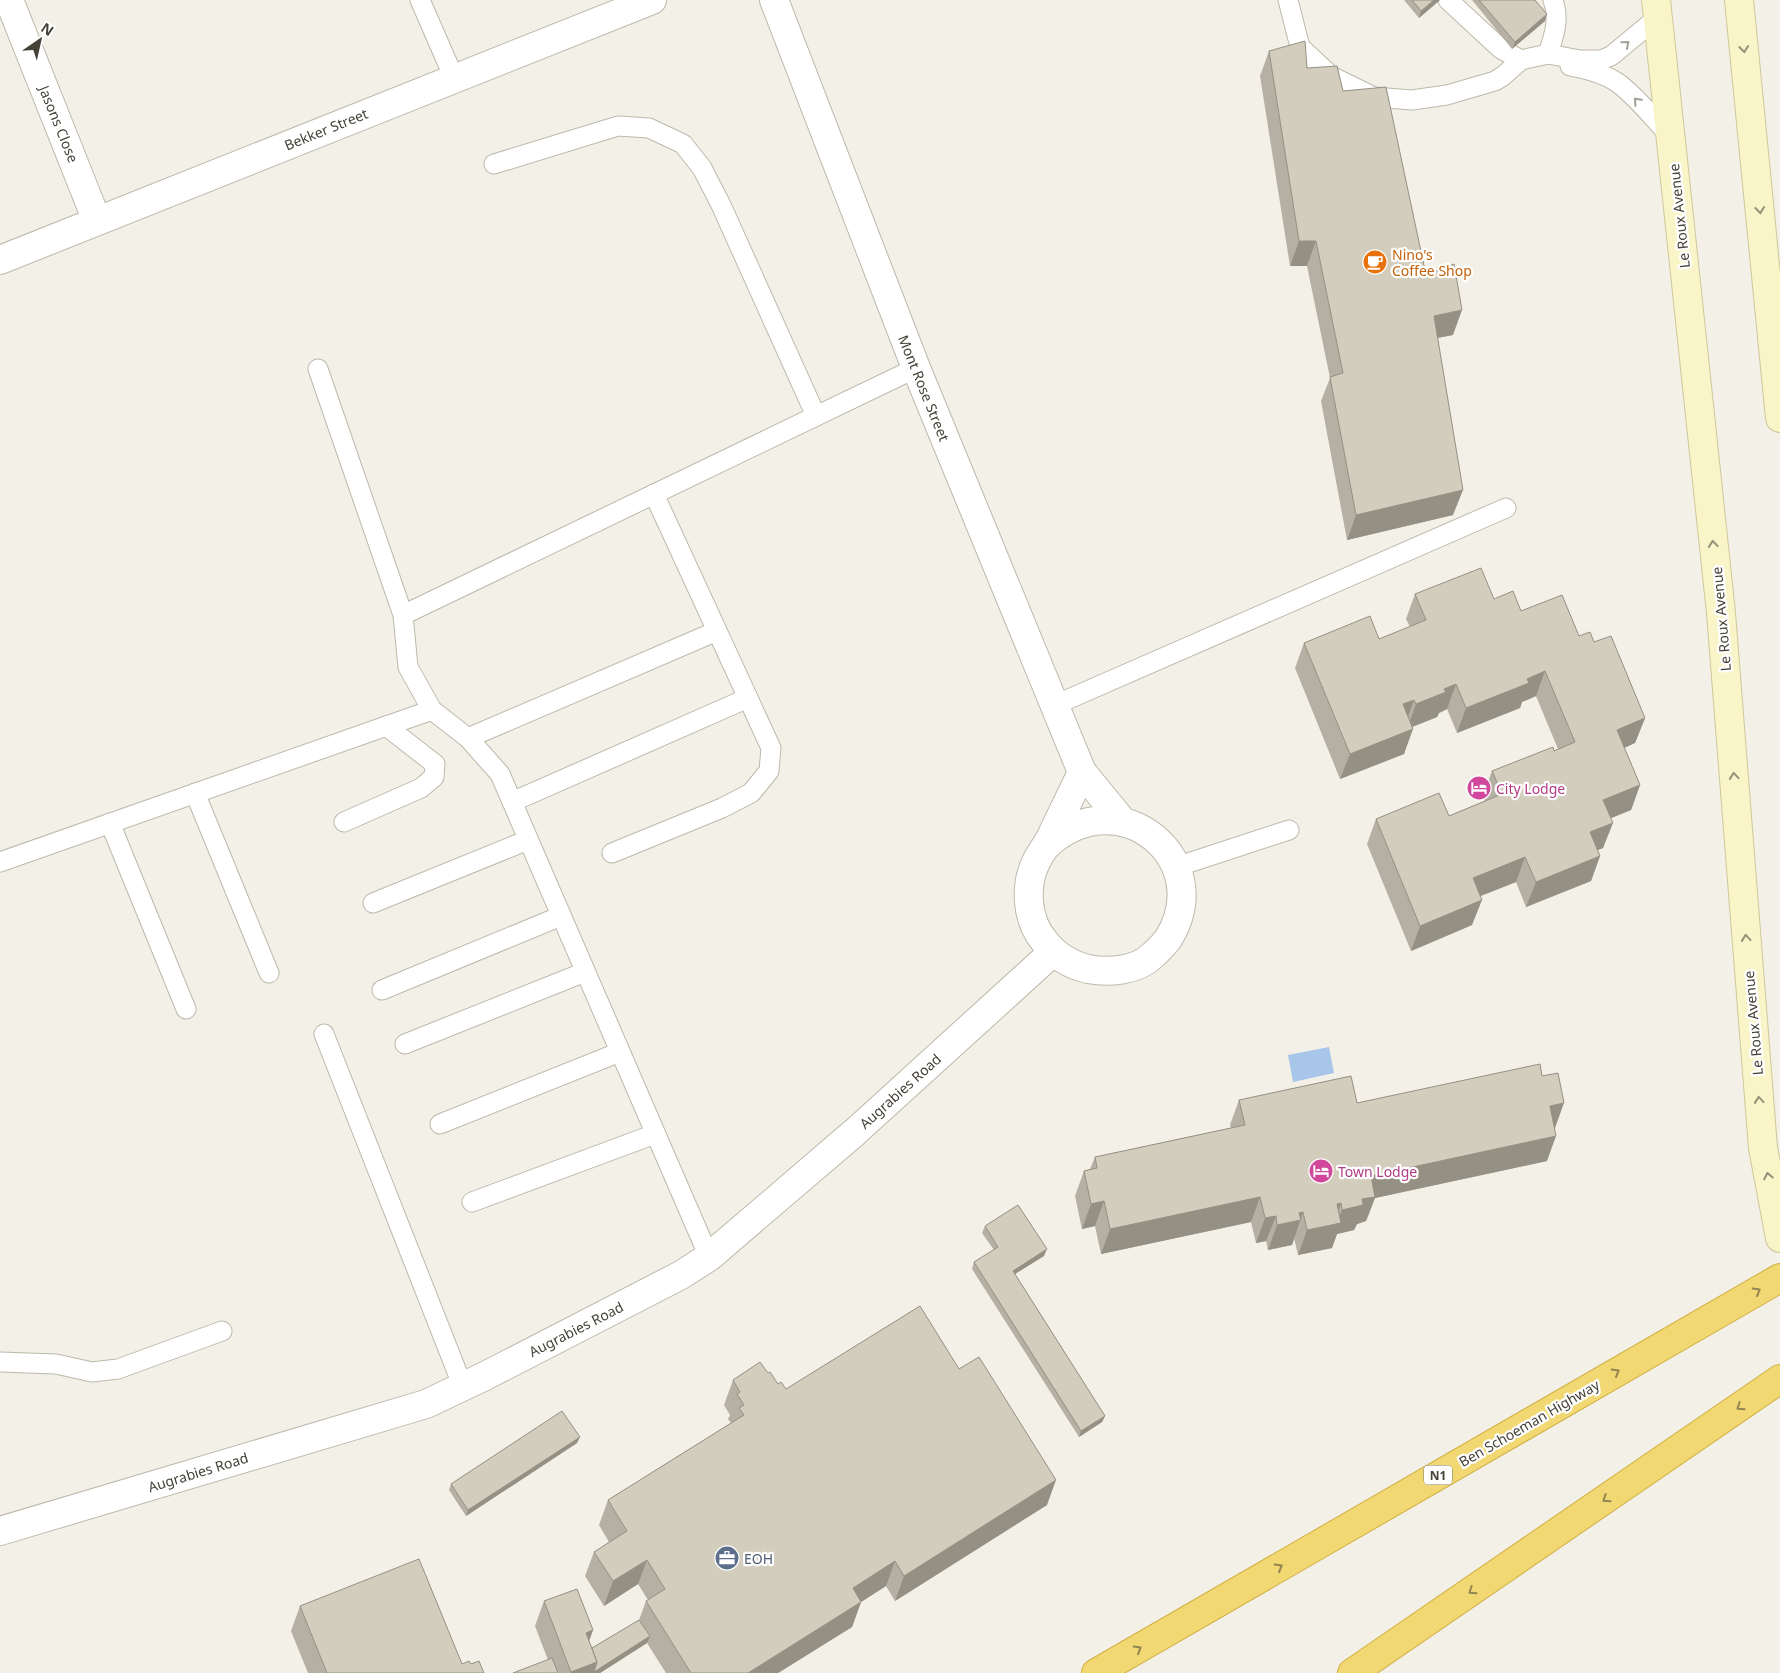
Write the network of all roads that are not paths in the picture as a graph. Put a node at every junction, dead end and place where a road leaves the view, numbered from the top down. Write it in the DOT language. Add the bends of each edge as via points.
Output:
graph roads {
  1 [pos="9,0"];
  2 [pos="420,0"];
  3 [pos="652,0"];
  4 [pos="774,0"];
  5 [pos="1288,0"];
  6 [pos="1448,0"];
  7 [pos="1553,0"];
  8 [pos="1739,0"];
  9 [pos="1657,9"];
  10 [pos="1535,57"];
  11 [pos="454,78"];
  12 [pos="1671,137"];
  13 [pos="494,164"];
  14 [pos="97,221"];
  15 [pos="0,260"];
  16 [pos="916,368"];
  17 [pos="318,369"];
  18 [pos="816,416"];
  19 [pos="1780,418"];
  20 [pos="654,494"];
  21 [pos="1506,508"];
  22 [pos="403,615"];
  23 [pos="717,631"];
  24 [pos="748,698"];
  25 [pos="1055,705"];
  26 [pos="432,710"];
  27 [pos="386,726"];
  28 [pos="468,738"];
  29 [pos="1082,772"];
  30 [pos="195,793"];
  31 [pos="512,802"];
  32 [pos="344,822"];
  33 [pos="1123,822"];
  34 [pos="110,823"];
  35 [pos="1289,830"];
  36 [pos="528,840"];
  37 [pos="1046,846"];
  38 [pos="612,853"];
  39 [pos="0,862"];
  40 [pos="1176,867"];
  41 [pos="373,903"];
  42 [pos="561,916"];
  43 [pos="1053,952"];
  44 [pos="585,972"];
  45 [pos="269,973"];
  46 [pos="382,990"];
  47 [pos="186,1009"];
  48 [pos="324,1034"];
  49 [pos="405,1044"];
  50 [pos="620,1052"];
  51 [pos="440,1124"];
  52 [pos="655,1134"];
  53 [pos="472,1202"];
  54 [pos="1780,1238"];
  55 [pos="709,1257"];
  56 [pos="1780,1278"];
  57 [pos="222,1331"];
  58 [pos="0,1362"];
  59 [pos="1780,1379"];
  60 [pos="463,1386"];
  61 [pos="0,1531"];
  62 [pos="1096,1673"];
  63 [pos="1352,1673"];
  1 -- 14 [label="street, Jasons Close"];
  2 -- 11 [label="lane"];
  3 -- 11 [label="street, Bekker Street"];
  4 -- 16 [label="street, Mont Rose Street"];
  5 -- 10 [label="lane" via="1300,46 1331,76 1374,97 1412,100 1447,95 1495,81"];
  6 -- 10 [label="lane" via="1501,49"];
  7 -- 10 [label="lane" via="1557,19 1555,34"];
  8 -- 19 [label="main road, one-way"];
  10 -- 9 [label="lane, one-way" via="1601,60 1611,56"];
  9 -- 12 [label="main road, Le Roux Avenue"];
  12 -- 10 [label="lane, one-way" via="1617,82 1585,69 1549,63"];
  11 -- 14 [label="street, Bekker Street"];
  54 -- 12 [label="main road, Le Roux Avenue, one-way" via="1763,1148 1721,613"];
  13 -- 18 [label="lane" via="618,126 649,128 683,144 702,168"];
  14 -- 15 [label="street, Bekker Street"];
  16 -- 18 [label="lane"];
  16 -- 25 [label="street, Mont Rose Street"];
  17 -- 22 [label="lane"];
  18 -- 20 [label="lane"];
  20 -- 22 [label="lane"];
  20 -- 23 [label="lane"];
  21 -- 25 [label="lane"];
  22 -- 26 [label="lane" via="408,667"];
  23 -- 24 [label="lane"];
  23 -- 28 [label="lane"];
  24 -- 31 [label="lane"];
  24 -- 38 [label="lane" via="771,748 769,771 751,793"];
  25 -- 29 [label="street, Mont Rose Street"];
  26 -- 27 [label="lane"];
  26 -- 28 [label="lane"];
  27 -- 30 [label="lane"];
  27 -- 32 [label="lane" via="435,764 434,777 421,788"];
  28 -- 31 [label="lane" via="500,774"];
  29 -- 33 [label="street, Mont Rose Street"];
  29 -- 37 [label="street"];
  30 -- 34 [label="lane"];
  30 -- 45 [label="lane"];
  31 -- 36 [label="lane"];
  33 -- 37 [label="street" via="1090,821 1059,834"];
  33 -- 40 [label="street" via="1149,834 1169,854"];
  34 -- 39 [label="lane"];
  34 -- 47 [label="lane"];
  35 -- 40 [label="lane"];
  36 -- 41 [label="lane"];
  36 -- 42 [label="lane"];
  37 -- 43 [label="street" via="1031,875 1029,908 1042,939"];
  40 -- 43 [label="street" via="1182,892 1178,917 1168,940 1150,958 1128,969 1103,972 1076,966"];
  42 -- 44 [label="lane"];
  42 -- 46 [label="lane"];
  43 -- 55 [label="street, Augrabies Road" via="855,1132"];
  44 -- 49 [label="lane"];
  44 -- 50 [label="lane"];
  48 -- 60 [label="lane"];
  50 -- 51 [label="lane"];
  50 -- 52 [label="lane"];
  52 -- 53 [label="lane"];
  52 -- 55 [label="lane"];
  55 -- 60 [label="street, Augrabies Road" via="681,1275"];
  62 -- 56 [label="highway, Ben Schoeman Highway / N1, one-way"];
  57 -- 58 [label="lane" via="118,1369 92,1372 56,1364"];
  59 -- 63 [label="highway, one-way"];
  60 -- 61 [label="street, Augrabies Road" via="426,1404"];
}
